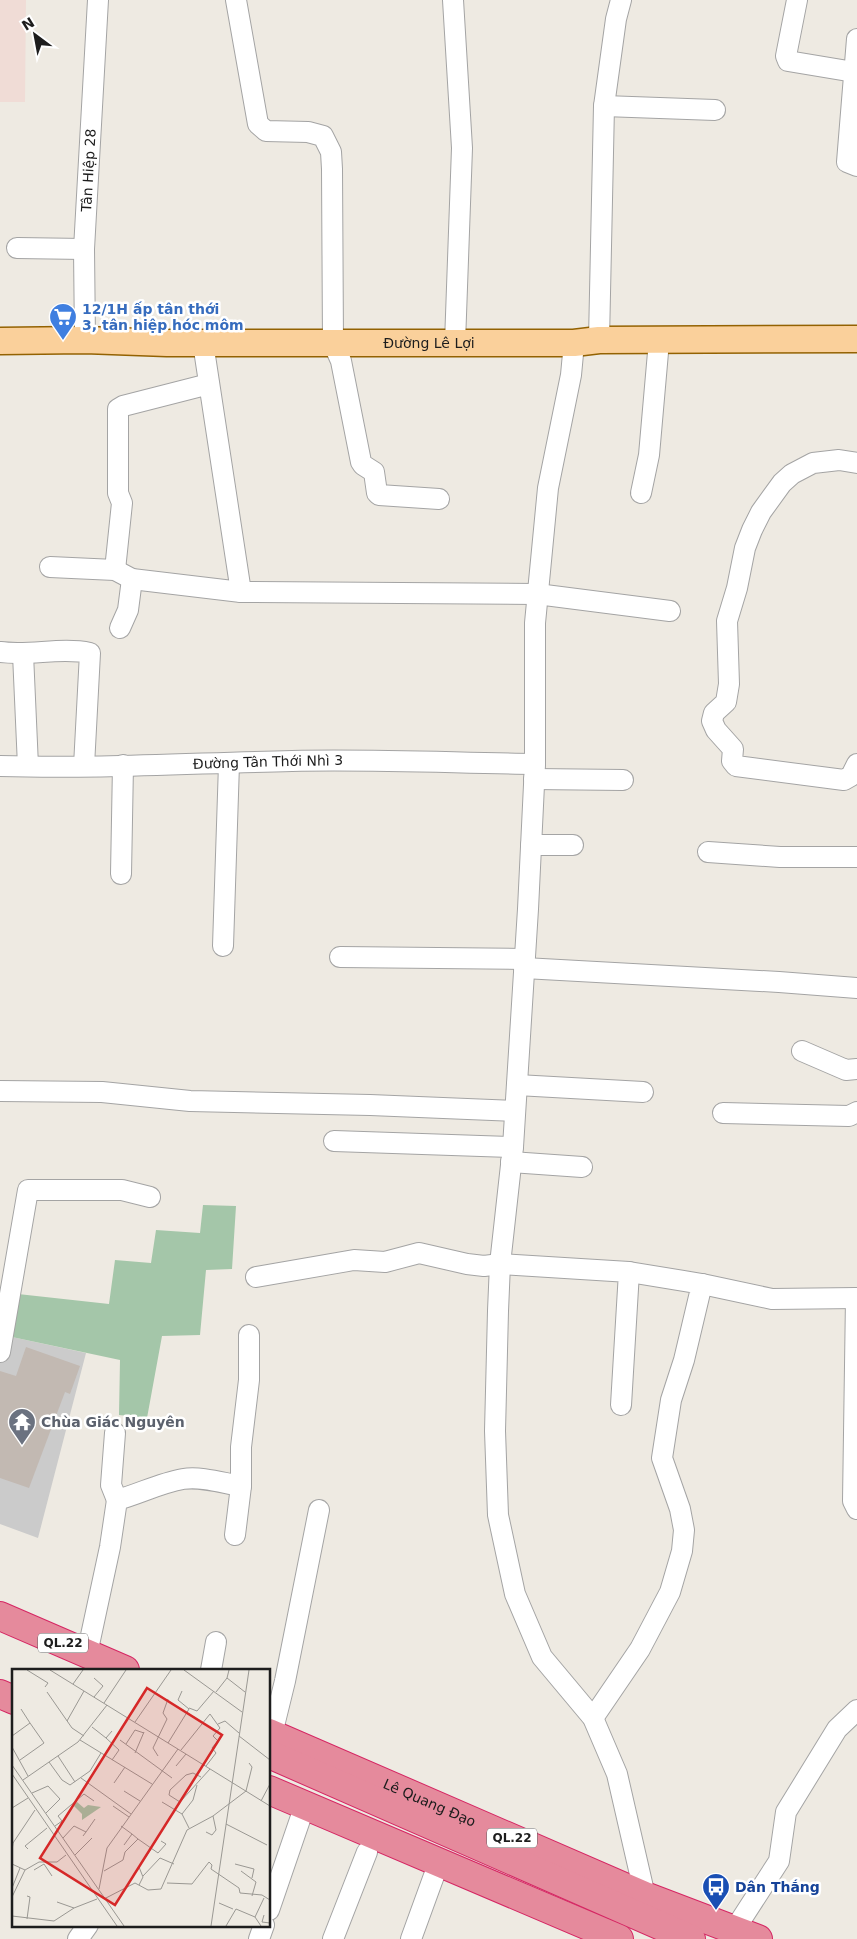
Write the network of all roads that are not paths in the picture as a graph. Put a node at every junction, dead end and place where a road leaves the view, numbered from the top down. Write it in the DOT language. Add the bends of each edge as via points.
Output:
graph roads {
  1 [pos="98,0"];
  2 [pos="236,0"];
  3 [pos="453,0"];
  4 [pos="621,0"];
  5 [pos="797,0"];
  6 [pos="857,40"];
  7 [pos="854,72"];
  8 [pos="604,106"];
  9 [pos="715,110"];
  10 [pos="857,166"];
  11 [pos="18,248"];
  12 [pos="84,249"];
  13 [pos="857,339"];
  14 [pos="85,340"];
  15 [pos="0,341"];
  16 [pos="659,341"];
  17 [pos="587,342"];
  18 [pos="203,343"];
  19 [pos="333,343"];
  20 [pos="455,343"];
  21 [pos="209,384"];
  22 [pos="857,463"];
  23 [pos="641,493"];
  24 [pos="439,499"];
  25 [pos="50,567"];
  26 [pos="124,575"];
  27 [pos="241,592"];
  28 [pos="538,594"];
  29 [pos="670,611"];
  30 [pos="120,628"];
  31 [pos="0,652"];
  32 [pos="23,654"];
  33 [pos="229,764"];
  34 [pos="857,764"];
  35 [pos="123,765"];
  36 [pos="0,766"];
  37 [pos="28,766"];
  38 [pos="84,766"];
  39 [pos="535,771"];
  40 [pos="623,780"];
  41 [pos="531,845"];
  42 [pos="573,845"];
  43 [pos="708,852"];
  44 [pos="857,857"];
  45 [pos="121,874"];
  46 [pos="223,946"];
  47 [pos="340,957"];
  48 [pos="524,964"];
  49 [pos="857,988"];
  50 [pos="802,1051"];
  51 [pos="857,1069"];
  52 [pos="517,1085"];
  53 [pos="0,1091"];
  54 [pos="643,1092"];
  55 [pos="515,1111"];
  56 [pos="723,1112"];
  57 [pos="857,1112"];
  58 [pos="334,1141"];
  59 [pos="512,1154"];
  60 [pos="582,1167"];
  61 [pos="150,1197"];
  62 [pos="8,1259"];
  63 [pos="500,1264"];
  64 [pos="628,1272"];
  65 [pos="256,1276"];
  66 [pos="702,1284"];
  67 [pos="856,1298"];
  68 [pos="249,1335"];
  69 [pos="0,1352"];
  70 [pos="621,1405"];
  71 [pos="115,1433"];
  72 [pos="240,1486"];
  73 [pos="116,1500"];
  74 [pos="857,1509"];
  75 [pos="319,1510"];
  76 [pos="235,1535"];
  77 [pos="0,1616"];
  78 [pos="0,1636"];
  79 [pos="216,1642"];
  80 [pos="82,1662"];
  81 [pos="120,1669"];
  82 [pos="211,1669"];
  83 [pos="0,1675"];
  84 [pos="12,1680"];
  85 [pos="0,1694"];
  86 [pos="12,1699"];
  87 [pos="857,1710"];
  88 [pos="593,1718"];
  89 [pos="270,1740"];
  90 [pos="270,1791"];
  91 [pos="270,1809"];
  92 [pos="302,1814"];
  93 [pos="367,1852"];
  94 [pos="436,1871"];
  95 [pos="641,1906"];
  96 [pos="270,1907"];
  97 [pos="87,1926"];
  98 [pos="264,1926"];
  99 [pos="741,1936"];
  100 [pos="78,1939"];
  101 [pos="259,1939"];
  102 [pos="333,1939"];
  103 [pos="410,1939"];
  104 [pos="570,1939"];
  105 [pos="619,1939"];
  106 [pos="691,1939"];
  1 -- 12 [label="street, Tân Hiệp 28"];
  2 -- 19 [label="street" via="258,124 266,131 308,132 323,136 330,152"];
  3 -- 20 [label="street" via="462,148"];
  4 -- 8 [label="street"];
  5 -- 7 [label="street" via="786,56 788,61"];
  6 -- 7 [label="street"];
  7 -- 10 [label="street" via="847,162"];
  8 -- 9 [label="street"];
  8 -- 17 [label="street"];
  11 -- 12 [label="street"];
  12 -- 14 [label="street, Tân Hiệp 28"];
  13 -- 16 [label="main road, Đường Lê Lợi"];
  14 -- 15 [label="main road, Đường Lê Lợi"];
  14 -- 18 [label="main road, Đường Lê Lợi"];
  16 -- 17 [label="main road, Đường Lê Lợi"];
  16 -- 23 [label="street" via="649,455"];
  17 -- 20 [label="main road, Đường Lê Lợi"];
  17 -- 28 [label="street" via="571,375 548,488"];
  18 -- 19 [label="main road, Đường Lê Lợi"];
  18 -- 21 [label="street"];
  19 -- 20 [label="main road, Đường Lê Lợi"];
  19 -- 24 [label="street" via="340,360 361,462 374,472 378,494"];
  21 -- 26 [label="street" via="118,409 118,493 122,503"];
  21 -- 27 [label="street"];
  22 -- 34 [label="street" via="824,461 803,467 782,483 762,512 744,548 727,621 729,684 726,702 714,713 712,721 734,749 732,761 736,766 844,780 851,776"];
  25 -- 26 [label="street"];
  26 -- 27 [label="street"];
  26 -- 30 [label="street" via="128,610"];
  27 -- 28 [label="street"];
  28 -- 29 [label="street"];
  28 -- 39 [label="street" via="535,622"];
  31 -- 32 [label="street"];
  32 -- 37 [label="street"];
  32 -- 38 [label="street" via="90,653"];
  33 -- 35 [label="street, Đường Tân Thới Nhì 3"];
  33 -- 39 [label="street, Đường Tân Thới Nhì 3" via="293,761"];
  33 -- 46 [label="street"];
  35 -- 38 [label="street, Đường Tân Thới Nhì 3"];
  35 -- 45 [label="street"];
  36 -- 37 [label="street, Đường Tân Thới Nhì 3"];
  37 -- 38 [label="street, Đường Tân Thới Nhì 3"];
  39 -- 40 [label="street, Đường Tân Thới Nhì 3"];
  39 -- 41 [label="street"];
  41 -- 42 [label="street"];
  41 -- 48 [label="street"];
  43 -- 44 [label="street" via="780,857"];
  47 -- 48 [label="street"];
  48 -- 49 [label="street"];
  48 -- 52 [label="street"];
  50 -- 51 [label="street" via="846,1070"];
  52 -- 54 [label="street"];
  52 -- 55 [label="street"];
  53 -- 55 [label="street" via="102,1092 190,1101"];
  55 -- 59 [label="street"];
  56 -- 57 [label="street" via="849,1116"];
  58 -- 59 [label="street"];
  59 -- 60 [label="street"];
  59 -- 63 [label="street"];
  61 -- 62 [label="street" via="122,1190 28,1190"];
  62 -- 69 [label="street"];
  63 -- 64 [label="street"];
  63 -- 65 [label="street" via="467,1264 419,1252 385,1262 354,1260"];
  63 -- 88 [label="street" via="495,1431 498,1514 515,1594 542,1657"];
  64 -- 66 [label="street"];
  64 -- 70 [label="street"];
  66 -- 67 [label="street" via="772,1299"];
  66 -- 88 [label="street" via="671,1400 662,1458 682,1516 682,1550 670,1592 644,1640"];
  67 -- 74 [label="street" via="853,1501"];
  68 -- 72 [label="street" via="249,1380"];
  71 -- 73 [label="street" via="111,1485"];
  72 -- 73 [label="street" via="185,1479"];
  72 -- 76 [label="street"];
  73 -- 80 [label="street" via="110,1547"];
  75 -- 89 [label="street"];
  77 -- 80 [label="highway, QL.22"];
  78 -- 80 [label="highway, QL.22"];
  79 -- 82 [label="street"];
  80 -- 81 [label="highway, QL.22"];
  83 -- 84 [label="highway"];
  85 -- 86 [label="highway"];
  87 -- 99 [label="street" via="838,1729 786,1812 779,1861"];
  88 -- 95 [label="street" via="617,1774"];
  89 -- 95 [label="highway, Lê Quang Đạo / QL.22"];
  90 -- 92 [label="highway"];
  91 -- 92 [label="highway"];
  92 -- 93 [label="highway"];
  92 -- 94 [label="highway"];
  92 -- 96 [label="street"];
  93 -- 94 [label="highway"];
  93 -- 102 [label="street"];
  94 -- 103 [label="street"];
  94 -- 104 [label="highway"];
  94 -- 105 [label="highway"];
  95 -- 99 [label="highway, Lê Quang Đạo / QL.22"];
  95 -- 106 [label="highway, Lê Quang Đạo / QL.22"];
  97 -- 100 [label="street"];
  98 -- 101 [label="street"];
}
